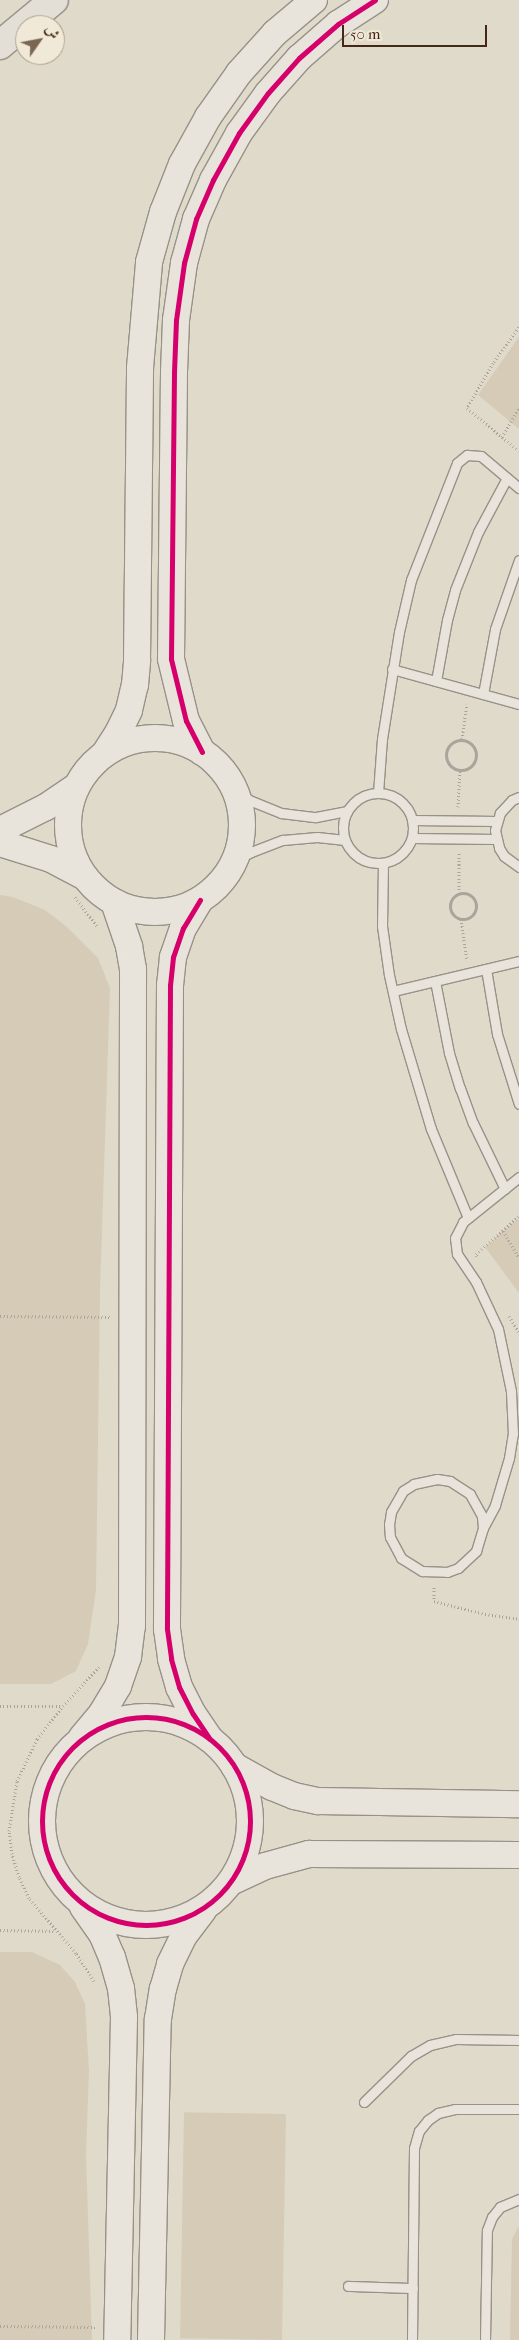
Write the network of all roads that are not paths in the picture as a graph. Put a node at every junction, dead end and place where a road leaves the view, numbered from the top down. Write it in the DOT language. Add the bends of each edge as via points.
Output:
graph roads {
  1 [pos="54,0"];
  2 [pos="314,0"];
  3 [pos="375,0"];
  4 [pos="0,45"];
  5 [pos="507,478"];
  6 [pos="519,488"];
  7 [pos="519,560"];
  8 [pos="392,669"];
  9 [pos="436,681"];
  10 [pos="483,694"];
  11 [pos="519,704"];
  12 [pos="202,752"];
  13 [pos="105,753"];
  14 [pos="76,786"];
  15 [pos="235,789"];
  16 [pos="378,793"];
  17 [pos="519,797"];
  18 [pos="347,811"];
  19 [pos="412,820"];
  20 [pos="497,821"];
  21 [pos="0,830"];
  22 [pos="412,838"];
  23 [pos="496,839"];
  24 [pos="345,840"];
  25 [pos="0,843"];
  26 [pos="236,860"];
  27 [pos="383,863"];
  28 [pos="519,867"];
  29 [pos="77,884"];
  30 [pos="200,900"];
  31 [pos="114,902"];
  32 [pos="519,961"];
  33 [pos="486,969"];
  34 [pos="435,981"];
  35 [pos="392,990"];
  36 [pos="519,1104"];
  37 [pos="519,1177"];
  38 [pos="505,1189"];
  39 [pos="468,1218"];
  40 [pos="483,1528"];
  41 [pos="82,1737"];
  42 [pos="210,1739"];
  43 [pos="234,1766"];
  44 [pos="519,1804"];
  45 [pos="519,1855"];
  46 [pos="233,1880"];
  47 [pos="81,1904"];
  48 [pos="203,1910"];
  49 [pos="519,2040"];
  50 [pos="364,2102"];
  51 [pos="519,2109"];
  52 [pos="519,2198"];
  53 [pos="348,2286"];
  54 [pos="413,2288"];
  55 [pos="108,2333"];
  56 [pos="152,2340"];
  57 [pos="412,2340"];
  58 [pos="485,2340"];
  1 -- 4 [label="highway"];
  2 -- 13 [label="street" via="275,33 239,73 208,117 182,164 162,212 149,262 141,350 138,660 129,710"];
  3 -- 12 [label="street" via="338,24 299,58 244,125 213,180 184,263 176,320 174,372 171,659 186,721"];
  5 -- 6 [label="lane"];
  5 -- 8 [label="lane" via="480,456 467,455 456,463 411,580"];
  5 -- 9 [label="lane" via="478,532 455,590"];
  7 -- 10 [label="lane" via="495,629"];
  8 -- 9 [label="lane"];
  8 -- 16 [label="lane"];
  9 -- 10 [label="lane"];
  10 -- 11 [label="lane"];
  12 -- 13 [label="street" via="179,741 153,738 128,742"];
  12 -- 15 [label="street" via="221,768"];
  13 -- 14 [label="street" via="88,768"];
  14 -- 21 [label="street" via="46,807"];
  14 -- 29 [label="street" via="68,817"];
  15 -- 18 [label="lane" via="249,800 281,814 316,817"];
  15 -- 26 [label="street" via="242,814"];
  16 -- 18 [label="lane" via="360,798"];
  16 -- 19 [label="lane" via="396,798 409,811"];
  17 -- 20 [label="lane" via="505,806"];
  18 -- 24 [label="lane" via="343,830"];
  19 -- 20 [label="lane"];
  19 -- 22 [label="lane"];
  20 -- 23 [label="lane"];
  22 -- 23 [label="lane"];
  22 -- 27 [label="lane" via="404,852"];
  23 -- 28 [label="lane" via="504,856"];
  24 -- 26 [label="lane" via="317,837 283,840"];
  24 -- 27 [label="lane" via="356,855 374,863"];
  25 -- 29 [label="street" via="51,860"];
  26 -- 30 [label="street" via="220,884"];
  27 -- 35 [label="lane" via="382,926"];
  29 -- 31 [label="street" via="98,891"];
  30 -- 31 [label="street" via="180,909 158,913 135,910"];
  30 -- 42 [label="street" via="183,928 173,957 170,984 167,1629 179,1687"];
  31 -- 41 [label="street" via="133,969 132,1626 128,1657 118,1686"];
  32 -- 33 [label="lane"];
  33 -- 34 [label="lane"];
  33 -- 36 [label="lane" via="497,1034"];
  34 -- 35 [label="lane"];
  34 -- 38 [label="lane" via="447,1044 460,1088 476,1131"];
  35 -- 39 [label="lane" via="416,1082 445,1165"];
  37 -- 38 [label="lane"];
  38 -- 39 [label="lane"];
  39 -- 40 [label="lane" via="457,1231 457,1254 480,1290 498,1329 509,1373 513,1410 509,1458 495,1505"];
  40 -- 40 [label="lane" via="476,1551 468,1561 452,1570 434,1573 422,1571 401,1558 390,1537 391,1512 404,1491 425,1480 450,1481 470,1494 482,1516"];
  41 -- 42 [label="street" via="106,1724 133,1717 169,1720 186,1725"];
  41 -- 47 [label="street" via="63,1756 49,1780 42,1806 42,1834 49,1860 62,1884"];
  42 -- 43 [label="street"];
  43 -- 44 [label="street" via="272,1788 318,1801"];
  43 -- 46 [label="street" via="247,1793 251,1823 246,1853"];
  45 -- 46 [label="street" via="310,1854 265,1866"];
  46 -- 48 [label="street"];
  47 -- 48 [label="street" via="110,1920 141,1926 174,1923"];
  47 -- 55 [label="street" via="102,1934 112,1957 121,1988 124,2017"];
  48 -- 56 [label="street" via="183,1937 170,1964 158,2019"];
  49 -- 50 [label="lane" via="456,2039 430,2045 411,2056"];
  51 -- 54 [label="lane" via="456,2109 438,2113 419,2131 414,2148"];
  52 -- 58 [label="lane" via="500,2207 487,2230"];
  53 -- 54 [label="lane"];
  54 -- 57 [label="lane"];
}
